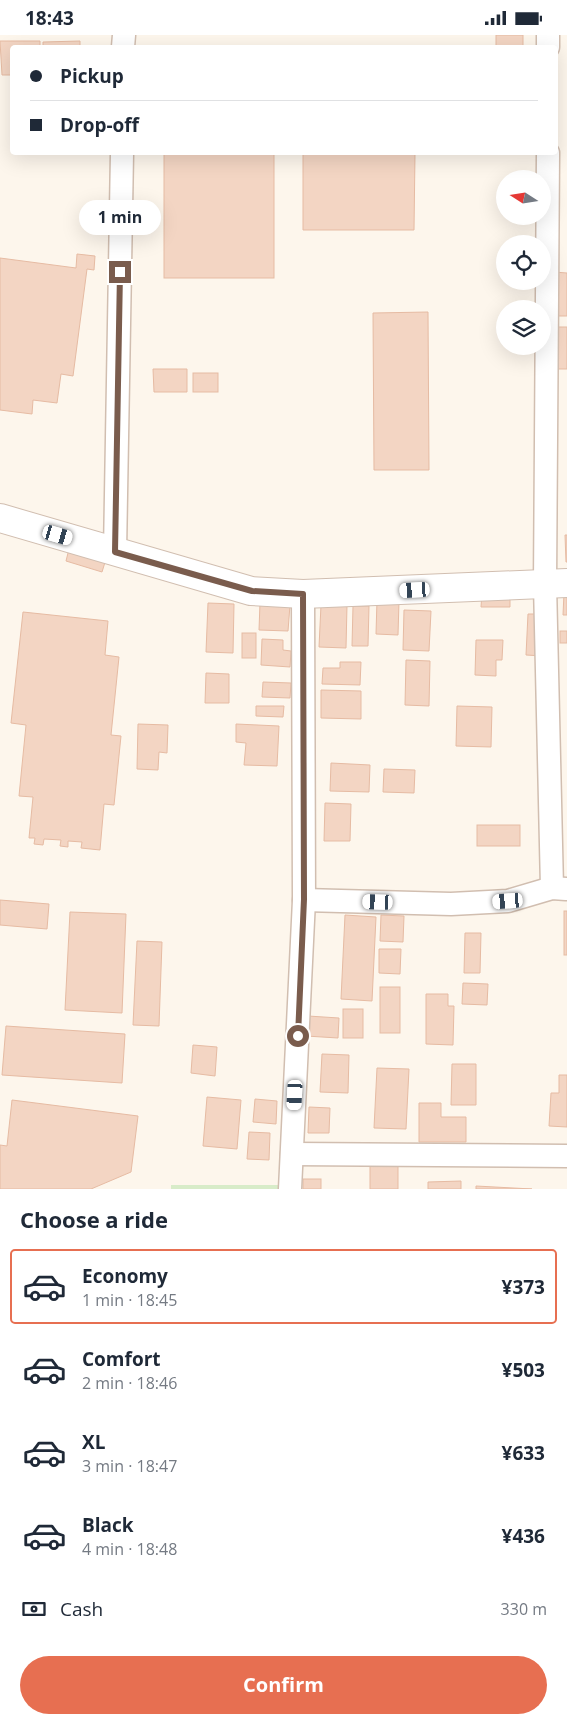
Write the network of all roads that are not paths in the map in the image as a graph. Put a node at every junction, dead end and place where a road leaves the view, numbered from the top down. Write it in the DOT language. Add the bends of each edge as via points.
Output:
graph roads {
  1 [pos="122,155"];
  2 [pos="548,155"];
  3 [pos="0,518"];
  4 [pos="115,552"];
  5 [pos="556,584"];
  6 [pos="303,594"];
  7 [pos="559,888"];
  8 [pos="304,899"];
  9 [pos="292,1154"];
  10 [pos="567,1156"];
  11 [pos="290,1189"];
  1 -- 4 [label="street"];
  2 -- 5 [label="street"];
  3 -- 4 [label="street"];
  4 -- 6 [label="street" via="252,591"];
  5 -- 6 [label="street"];
  5 -- 7 [label="street"];
  6 -- 8 [label="street"];
  7 -- 8 [label="street" via="508,901 451,904"];
  8 -- 9 [label="street"];
  9 -- 10 [label="street"];
  9 -- 11 [label="street"];
}
